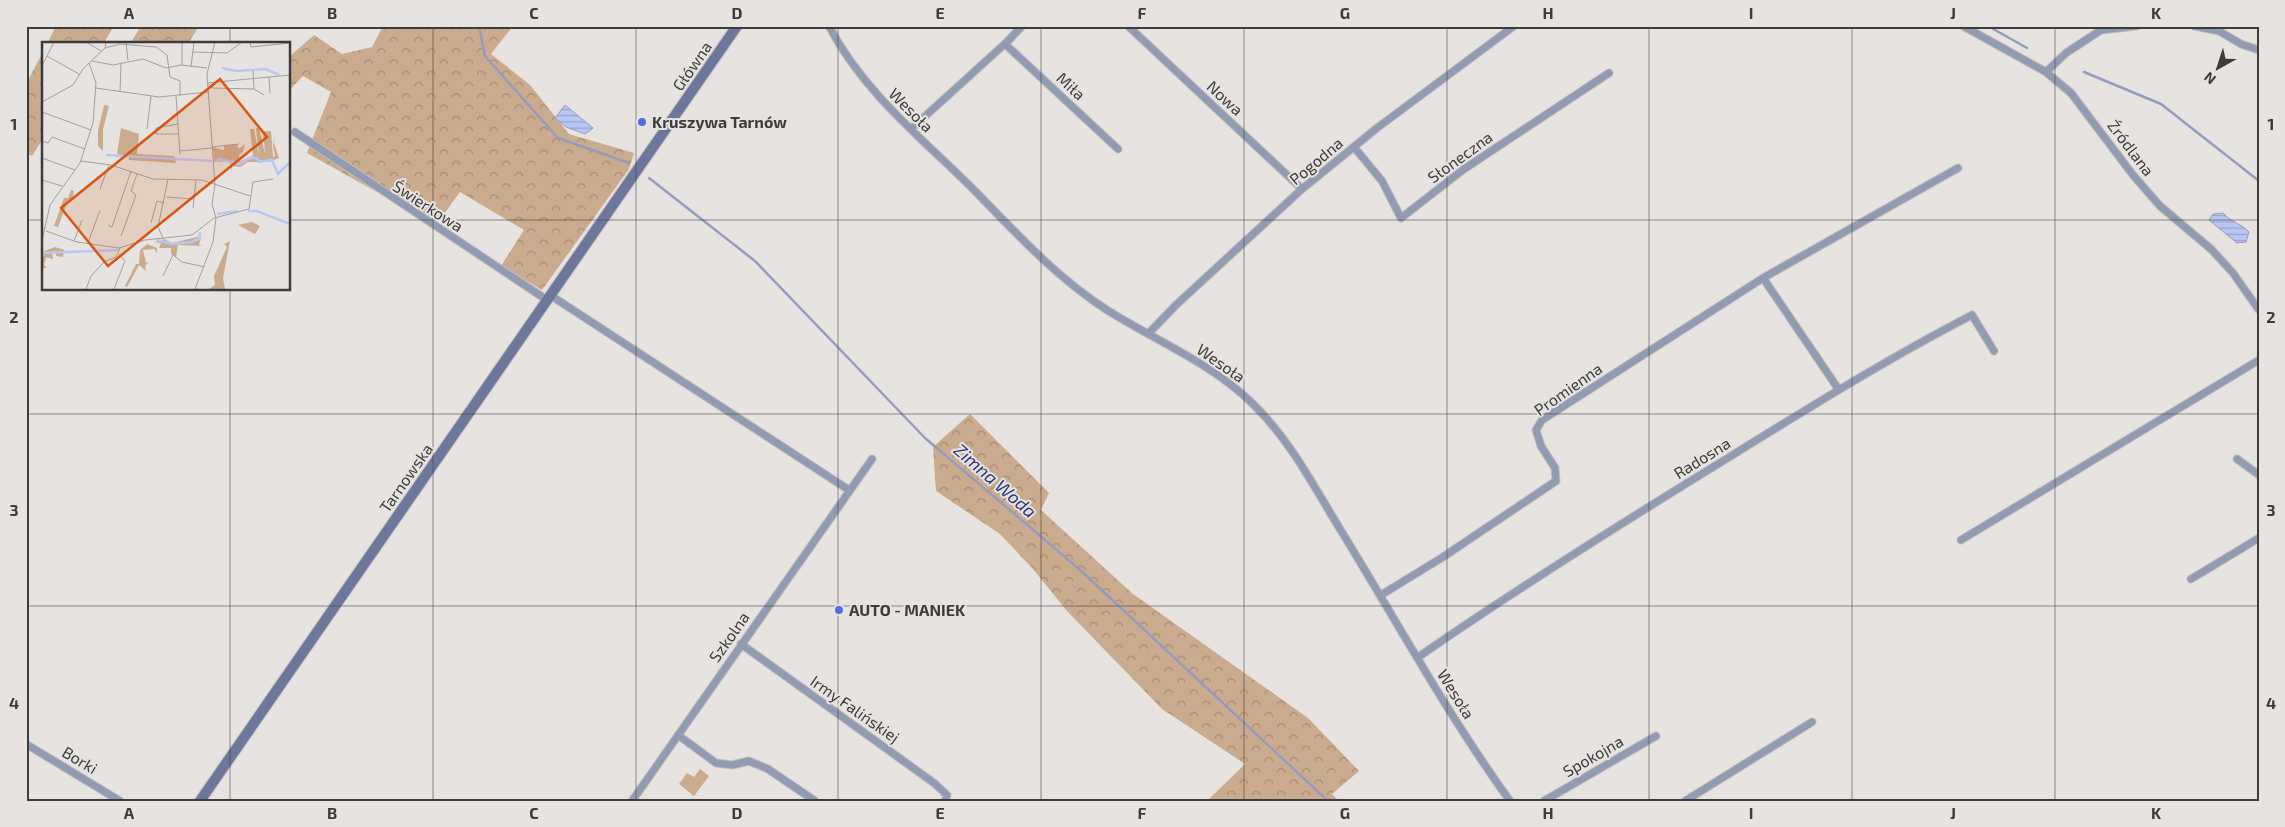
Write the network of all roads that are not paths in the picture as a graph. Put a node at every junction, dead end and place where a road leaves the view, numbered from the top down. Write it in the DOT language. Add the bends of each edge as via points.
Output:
graph roads {
  1 [pos="737,26"];
  2 [pos="829,26"];
  3 [pos="1022,26"];
  4 [pos="1128,26"];
  5 [pos="1514,26"];
  6 [pos="1963,26"];
  7 [pos="2137,26"];
  8 [pos="2194,26"];
  9 [pos="2101,28"];
  10 [pos="1005,44"];
  11 [pos="2259,50"];
  12 [pos="2046,72"];
  13 [pos="1608,73"];
  14 [pos="911,129"];
  15 [pos="295,132"];
  16 [pos="1354,147"];
  17 [pos="1118,149"];
  18 [pos="1958,168"];
  19 [pos="636,171"];
  20 [pos="1302,189"];
  21 [pos="1763,278"];
  22 [pos="549,298"];
  23 [pos="2259,310"];
  24 [pos="1148,334"];
  25 [pos="1994,351"];
  26 [pos="2259,360"];
  27 [pos="1840,390"];
  28 [pos="872,459"];
  29 [pos="2237,459"];
  30 [pos="2259,475"];
  31 [pos="849,490"];
  32 [pos="2259,538"];
  33 [pos="1961,540"];
  34 [pos="2191,579"];
  35 [pos="1381,595"];
  36 [pos="742,644"];
  37 [pos="1417,658"];
  38 [pos="1812,722"];
  39 [pos="678,736"];
  40 [pos="1656,736"];
  41 [pos="26,744"];
  42 [pos="120,801"];
  43 [pos="200,801"];
  44 [pos="632,801"];
  45 [pos="815,801"];
  46 [pos="945,801"];
  47 [pos="1510,801"];
  48 [pos="1544,801"];
  49 [pos="1685,801"];
  1 -- 19 [label="street, Główna"];
  2 -- 14 [label="street, Wesoła" via="868,85"];
  3 -- 10 [label="street"];
  4 -- 20 [label="street, Nowa"];
  5 -- 16 [label="street, Pogodna"];
  6 -- 12 [label="street, Źródlana"];
  7 -- 9 [label="street"];
  8 -- 11 [label="street" via="2219,31"];
  9 -- 12 [label="street"];
  10 -- 14 [label="street"];
  10 -- 17 [label="street, Miła"];
  12 -- 23 [label="street, Źródlana" via="2071,92 2160,206 2211,249 2233,273"];
  13 -- 16 [label="street, Słoneczna" via="1464,169 1401,218 1382,181"];
  14 -- 24 [label="street, Wesoła" via="1073,285 1108,311"];
  15 -- 22 [label="street, Świerkowa"];
  16 -- 20 [label="street, Pogodna"];
  18 -- 21 [label="street, Promienna"];
  19 -- 22 [label="street, Tarnowska"];
  20 -- 24 [label="street, Pogodna"];
  21 -- 27 [label="street"];
  21 -- 35 [label="street, Promienna" via="1542,420 1536,430 1541,446 1555,468 1556,481"];
  22 -- 31 [label="street"];
  22 -- 43 [label="street, Tarnowska"];
  24 -- 35 [label="street, Wesoła" via="1233,387 1252,402 1282,435"];
  25 -- 27 [label="street, Radosna" via="1972,315 1910,347"];
  26 -- 33 [label="street"];
  27 -- 37 [label="street, Radosna" via="1681,486"];
  28 -- 31 [label="street, Szkolna"];
  29 -- 30 [label="street"];
  31 -- 36 [label="street, Szkolna"];
  32 -- 34 [label="street"];
  35 -- 37 [label="street, Wesoła"];
  36 -- 39 [label="street, Szkolna"];
  36 -- 46 [label="street, Irmy Falińskiej" via="934,783 947,794"];
  37 -- 47 [label="street, Wesoła"];
  38 -- 49 [label="street"];
  39 -- 44 [label="street, Szkolna"];
  39 -- 45 [label="street" via="716,763 732,765 748,761 768,769"];
  40 -- 48 [label="street, Spokojna"];
  41 -- 42 [label="street, Borki"];
}
